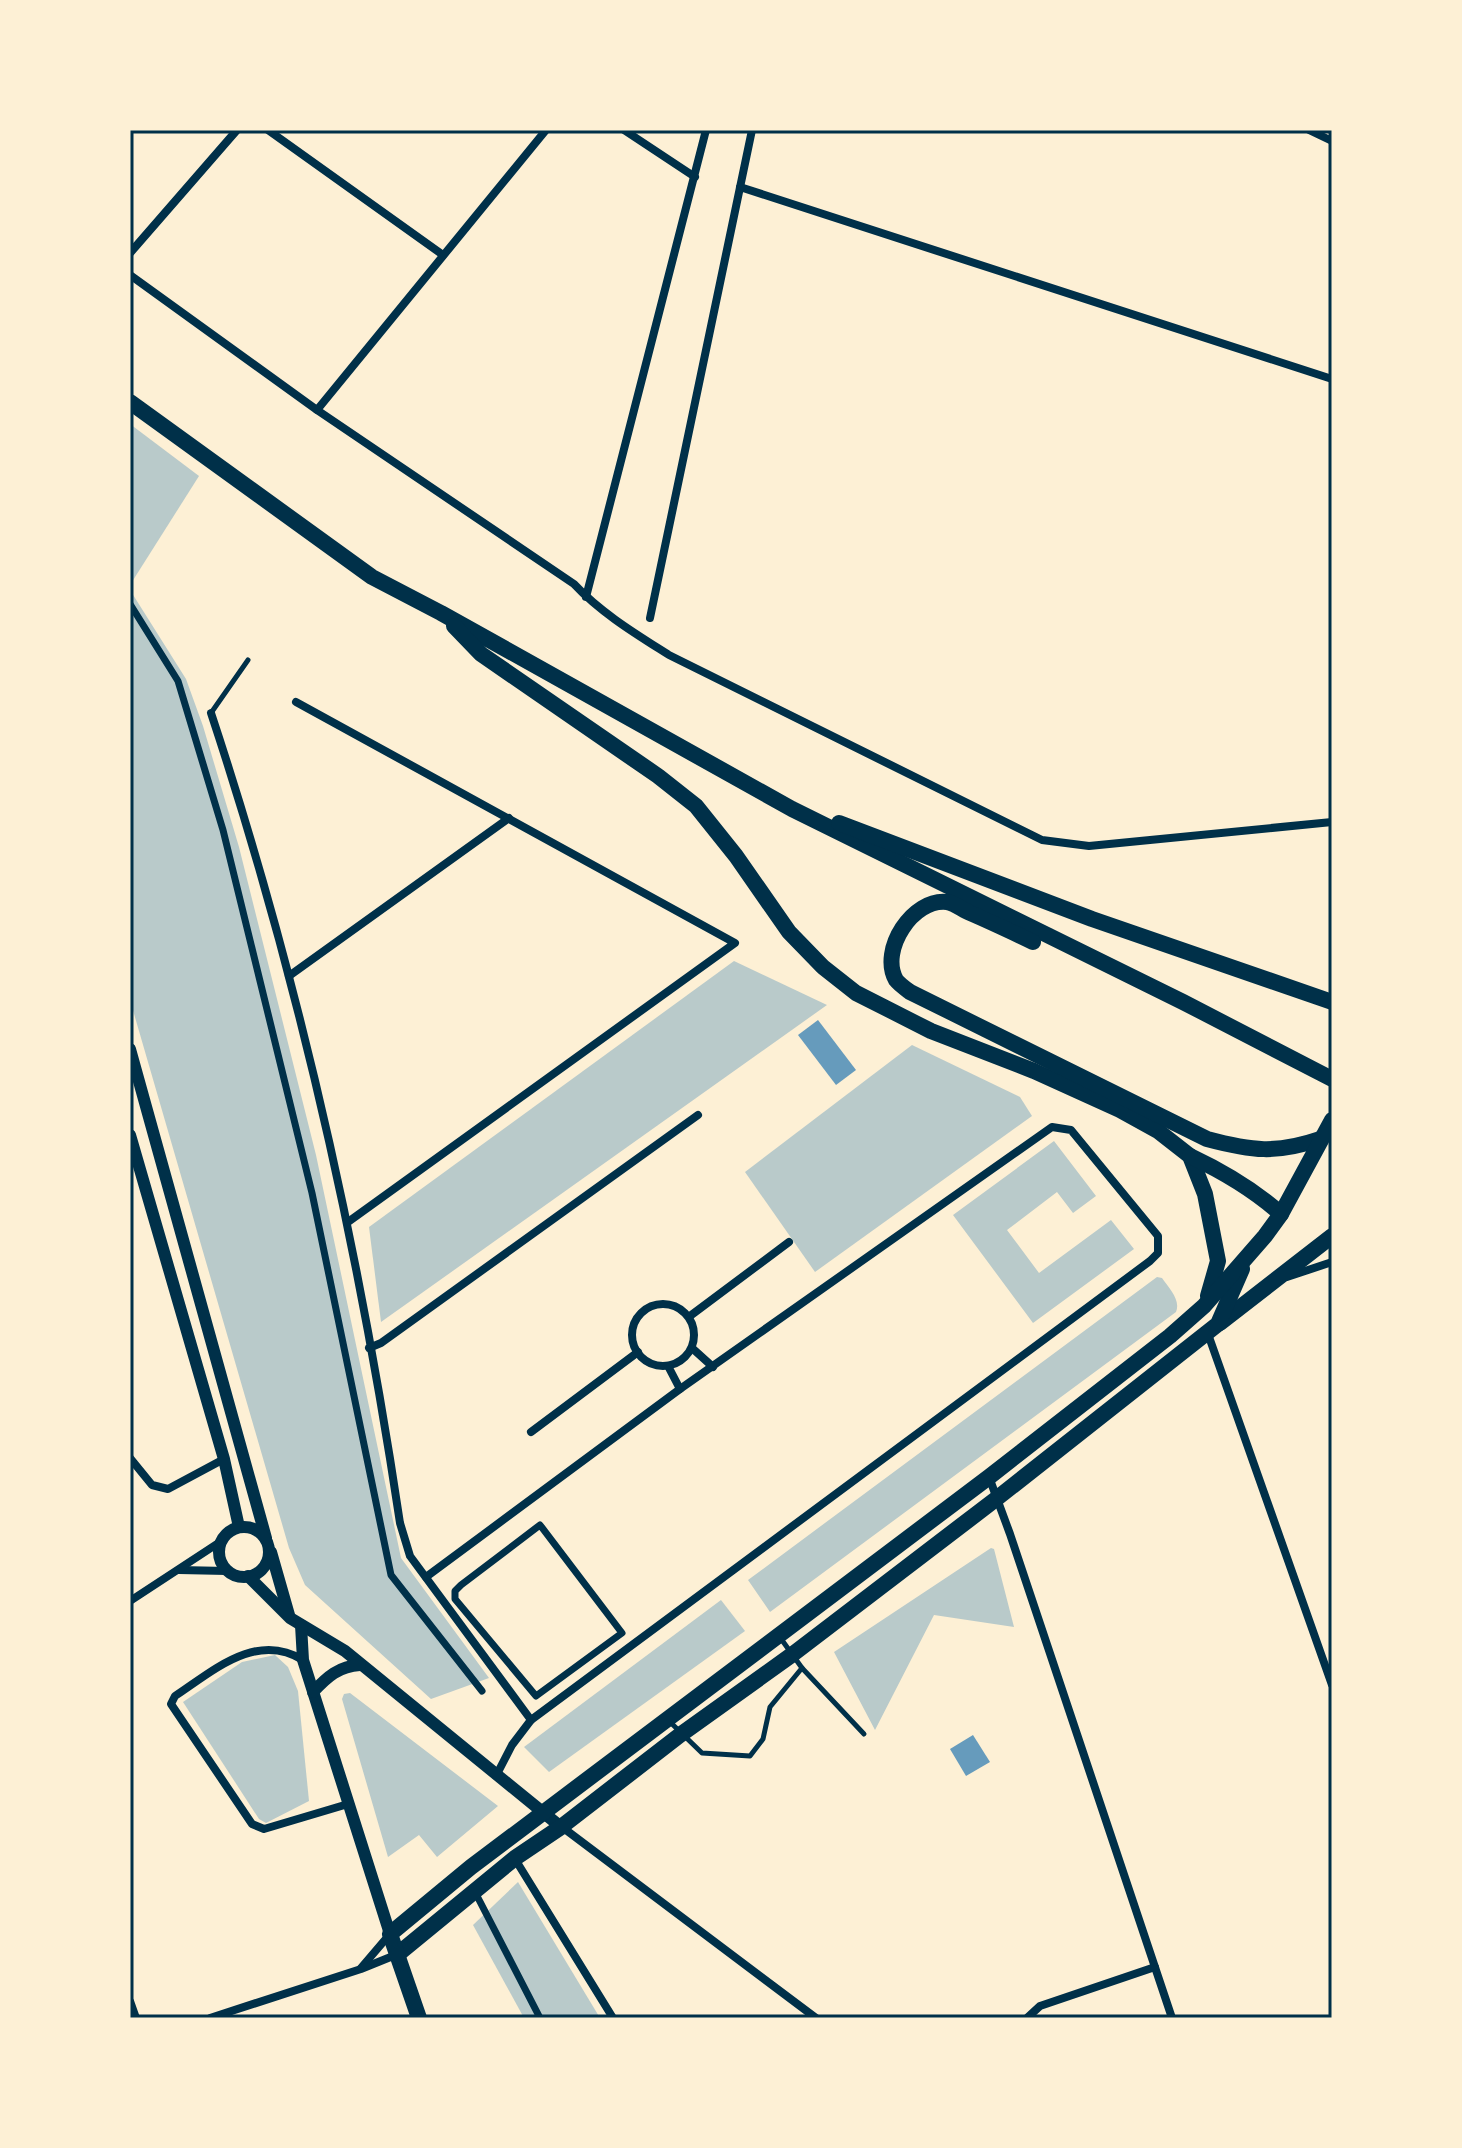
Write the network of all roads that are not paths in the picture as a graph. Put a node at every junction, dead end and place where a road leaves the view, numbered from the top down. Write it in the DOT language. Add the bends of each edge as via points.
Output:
graph roads {
  1 [pos="237,130"];
  2 [pos="268,130"];
  3 [pos="546,130"];
  4 [pos="624,130"];
  5 [pos="706,130"];
  6 [pos="752,130"];
  7 [pos="1309,130"];
  8 [pos="1332,141"];
  9 [pos="695,177"];
  10 [pos="740,187"];
  11 [pos="130,253"];
  12 [pos="443,255"];
  13 [pos="130,275"];
  14 [pos="1332,379"];
  15 [pos="130,402"];
  16 [pos="317,410"];
  17 [pos="586,597"];
  18 [pos="130,604"];
  19 [pos="441,613"];
  20 [pos="650,618"];
  21 [pos="248,660"];
  22 [pos="296,702"];
  23 [pos="211,713"];
  24 [pos="792,809"];
  25 [pos="509,818"];
  26 [pos="1332,822"];
  27 [pos="289,976"];
  28 [pos="1183,1002"];
  29 [pos="1332,1002"];
  30 [pos="130,1049"];
  31 [pos="1332,1079"];
  32 [pos="135,1084"];
  33 [pos="698,1115"];
  34 [pos="1332,1120"];
  35 [pos="130,1135"];
  36 [pos="1320,1139"];
  37 [pos="1190,1156"];
  38 [pos="1281,1214"];
  39 [pos="348,1222"];
  40 [pos="1332,1236"];
  41 [pos="789,1242"];
  42 [pos="1246,1258"];
  43 [pos="1332,1262"];
  44 [pos="1274,1281"];
  45 [pos="1204,1306"];
  46 [pos="690,1316"];
  47 [pos="1213,1328"];
  48 [pos="369,1348"];
  49 [pos="692,1348"];
  50 [pos="638,1352"];
  51 [pos="668,1366"];
  52 [pos="713,1367"];
  53 [pos="680,1389"];
  54 [pos="531,1432"];
  55 [pos="130,1458"];
  56 [pos="224,1459"];
  57 [pos="989,1477"];
  58 [pos="996,1499"];
  59 [pos="540,1525"];
  60 [pos="239,1527"];
  61 [pos="266,1538"];
  62 [pos="220,1542"];
  63 [pos="271,1552"];
  64 [pos="178,1570"];
  65 [pos="227,1571"];
  66 [pos="248,1576"];
  67 [pos="426,1577"];
  68 [pos="130,1601"];
  69 [pos="296,1622"];
  70 [pos="779,1635"];
  71 [pos="303,1660"];
  72 [pos="797,1661"];
  73 [pos="360,1665"];
  74 [pos="1332,1685"];
  75 [pos="482,1691"];
  76 [pos="313,1692"];
  77 [pos="667,1719"];
  78 [pos="531,1720"];
  79 [pos="864,1734"];
  80 [pos="680,1735"];
  81 [pos="496,1776"];
  82 [pos="348,1804"];
  83 [pos="543,1813"];
  84 [pos="561,1827"];
  85 [pos="515,1858"];
  86 [pos="471,1867"];
  87 [pos="478,1887"];
  88 [pos="390,1934"];
  89 [pos="398,1954"];
  90 [pos="1155,1967"];
  91 [pos="361,1969"];
  92 [pos="130,2001"];
  93 [pos="136,2018"];
  94 [pos="210,2018"];
  95 [pos="419,2018"];
  96 [pos="540,2018"];
  97 [pos="613,2018"];
  98 [pos="816,2018"];
  99 [pos="1027,2018"];
  100 [pos="1172,2018"];
  1 -- 11 [label="street"];
  2 -- 12 [label="street"];
  3 -- 12 [label="street"];
  4 -- 9 [label="street"];
  5 -- 9 [label="street"];
  6 -- 10 [label="street"];
  7 -- 8 [label="street"];
  9 -- 17 [label="street"];
  10 -- 14 [label="street"];
  10 -- 20 [label="street"];
  12 -- 16 [label="street"];
  13 -- 16 [label="street"];
  15 -- 19 [label="main road" via="372,577"];
  16 -- 17 [label="street"];
  17 -- 26 [label="street" via="669,655 1042,840 1089,846"];
  18 -- 75 [label="street" via="178,681 223,830 312,1193 391,1575"];
  19 -- 24 [label="main road"];
  19 -- 37 [label="main road" via="481,654 696,806 789,932 856,993 931,1031 1120,1110"];
  21 -- 23 [label="lane"];
  22 -- 25 [label="street"];
  23 -- 27 [label="street"];
  24 -- 28 [label="main road"];
  24 -- 29 [label="main road"];
  25 -- 27 [label="street"];
  25 -- 39 [label="street" via="735,943"];
  27 -- 39 [label="street"];
  28 -- 31 [label="main road"];
  28 -- 36 [label="main road" via="1131,986 947,902 910,918 893,948 896,980 910,992 1207,1139 1241,1148 1291,1149"];
  30 -- 32 [label="street"];
  32 -- 61 [label="street"];
  33 -- 48 [label="street"];
  34 -- 36 [label="main road"];
  35 -- 56 [label="street"];
  36 -- 38 [label="main road"];
  37 -- 38 [label="main road" via="1259,1193"];
  37 -- 45 [label="main road" via="1205,1194 1218,1261"];
  38 -- 42 [label="main road"];
  39 -- 48 [label="street"];
  40 -- 44 [label="main road"];
  41 -- 46 [label="street"];
  42 -- 45 [label="main road"];
  42 -- 47 [label="main road"];
  43 -- 44 [label="street"];
  44 -- 47 [label="main road"];
  45 -- 57 [label="main road"];
  46 -- 49 [label="street"];
  46 -- 50 [label="street" via="667,1304 647,1308 632,1332"];
  47 -- 58 [label="main road"];
  47 -- 74 [label="street"];
  48 -- 67 [label="street" via="400,1523 410,1556"];
  49 -- 51 [label="street"];
  49 -- 52 [label="street"];
  50 -- 51 [label="street" via="651,1364"];
  50 -- 54 [label="street"];
  51 -- 53 [label="street"];
  52 -- 53 [label="street"];
  52 -- 78 [label="street" via="1052,1127 1071,1130 1158,1236 1158,1253 1150,1261"];
  53 -- 67 [label="street"];
  55 -- 56 [label="street" via="152,1485 168,1489"];
  56 -- 60 [label="street"];
  57 -- 58 [label="street"];
  57 -- 70 [label="main road"];
  58 -- 72 [label="main road"];
  58 -- 90 [label="street"];
  59 -- 59 [label="street" via="455,1591 455,1599 536,1696 622,1633"];
  60 -- 61 [label="street" via="249,1526"];
  60 -- 62 [label="street"];
  61 -- 63 [label="street"];
  62 -- 64 [label="street"];
  62 -- 65 [label="street" via="219,1557"];
  63 -- 66 [label="street" via="263,1570"];
  63 -- 69 [label="street"];
  64 -- 65 [label="street"];
  64 -- 68 [label="street"];
  65 -- 66 [label="street"];
  66 -- 69 [label="street"];
  67 -- 78 [label="street"];
  69 -- 71 [label="street"];
  69 -- 73 [label="street"];
  70 -- 72 [label="lane"];
  70 -- 77 [label="main road"];
  71 -- 76 [label="street"];
  71 -- 82 [label="street" via="271,1649 235,1657 175,1696 171,1704 252,1824 264,1829"];
  72 -- 79 [label="lane"];
  72 -- 80 [label="main road"];
  72 -- 80 [label="lane" via="770,1707 763,1739 750,1756 702,1753"];
  73 -- 76 [label="street" via="346,1665"];
  73 -- 81 [label="street"];
  76 -- 82 [label="street"];
  77 -- 80 [label="lane"];
  77 -- 83 [label="main road"];
  78 -- 81 [label="street"];
  80 -- 84 [label="main road"];
  81 -- 83 [label="street"];
  82 -- 88 [label="street"];
  83 -- 84 [label="street"];
  83 -- 86 [label="main road"];
  84 -- 85 [label="main road"];
  84 -- 98 [label="street"];
  85 -- 87 [label="main road"];
  85 -- 97 [label="street"];
  86 -- 87 [label="main road"];
  86 -- 88 [label="main road"];
  87 -- 89 [label="main road"];
  87 -- 96 [label="street"];
  88 -- 89 [label="main road"];
  88 -- 91 [label="street"];
  89 -- 91 [label="street"];
  89 -- 95 [label="main road"];
  90 -- 99 [label="street" via="1040,2006"];
  90 -- 100 [label="street"];
  91 -- 94 [label="street"];
  92 -- 93 [label="street"];
}
